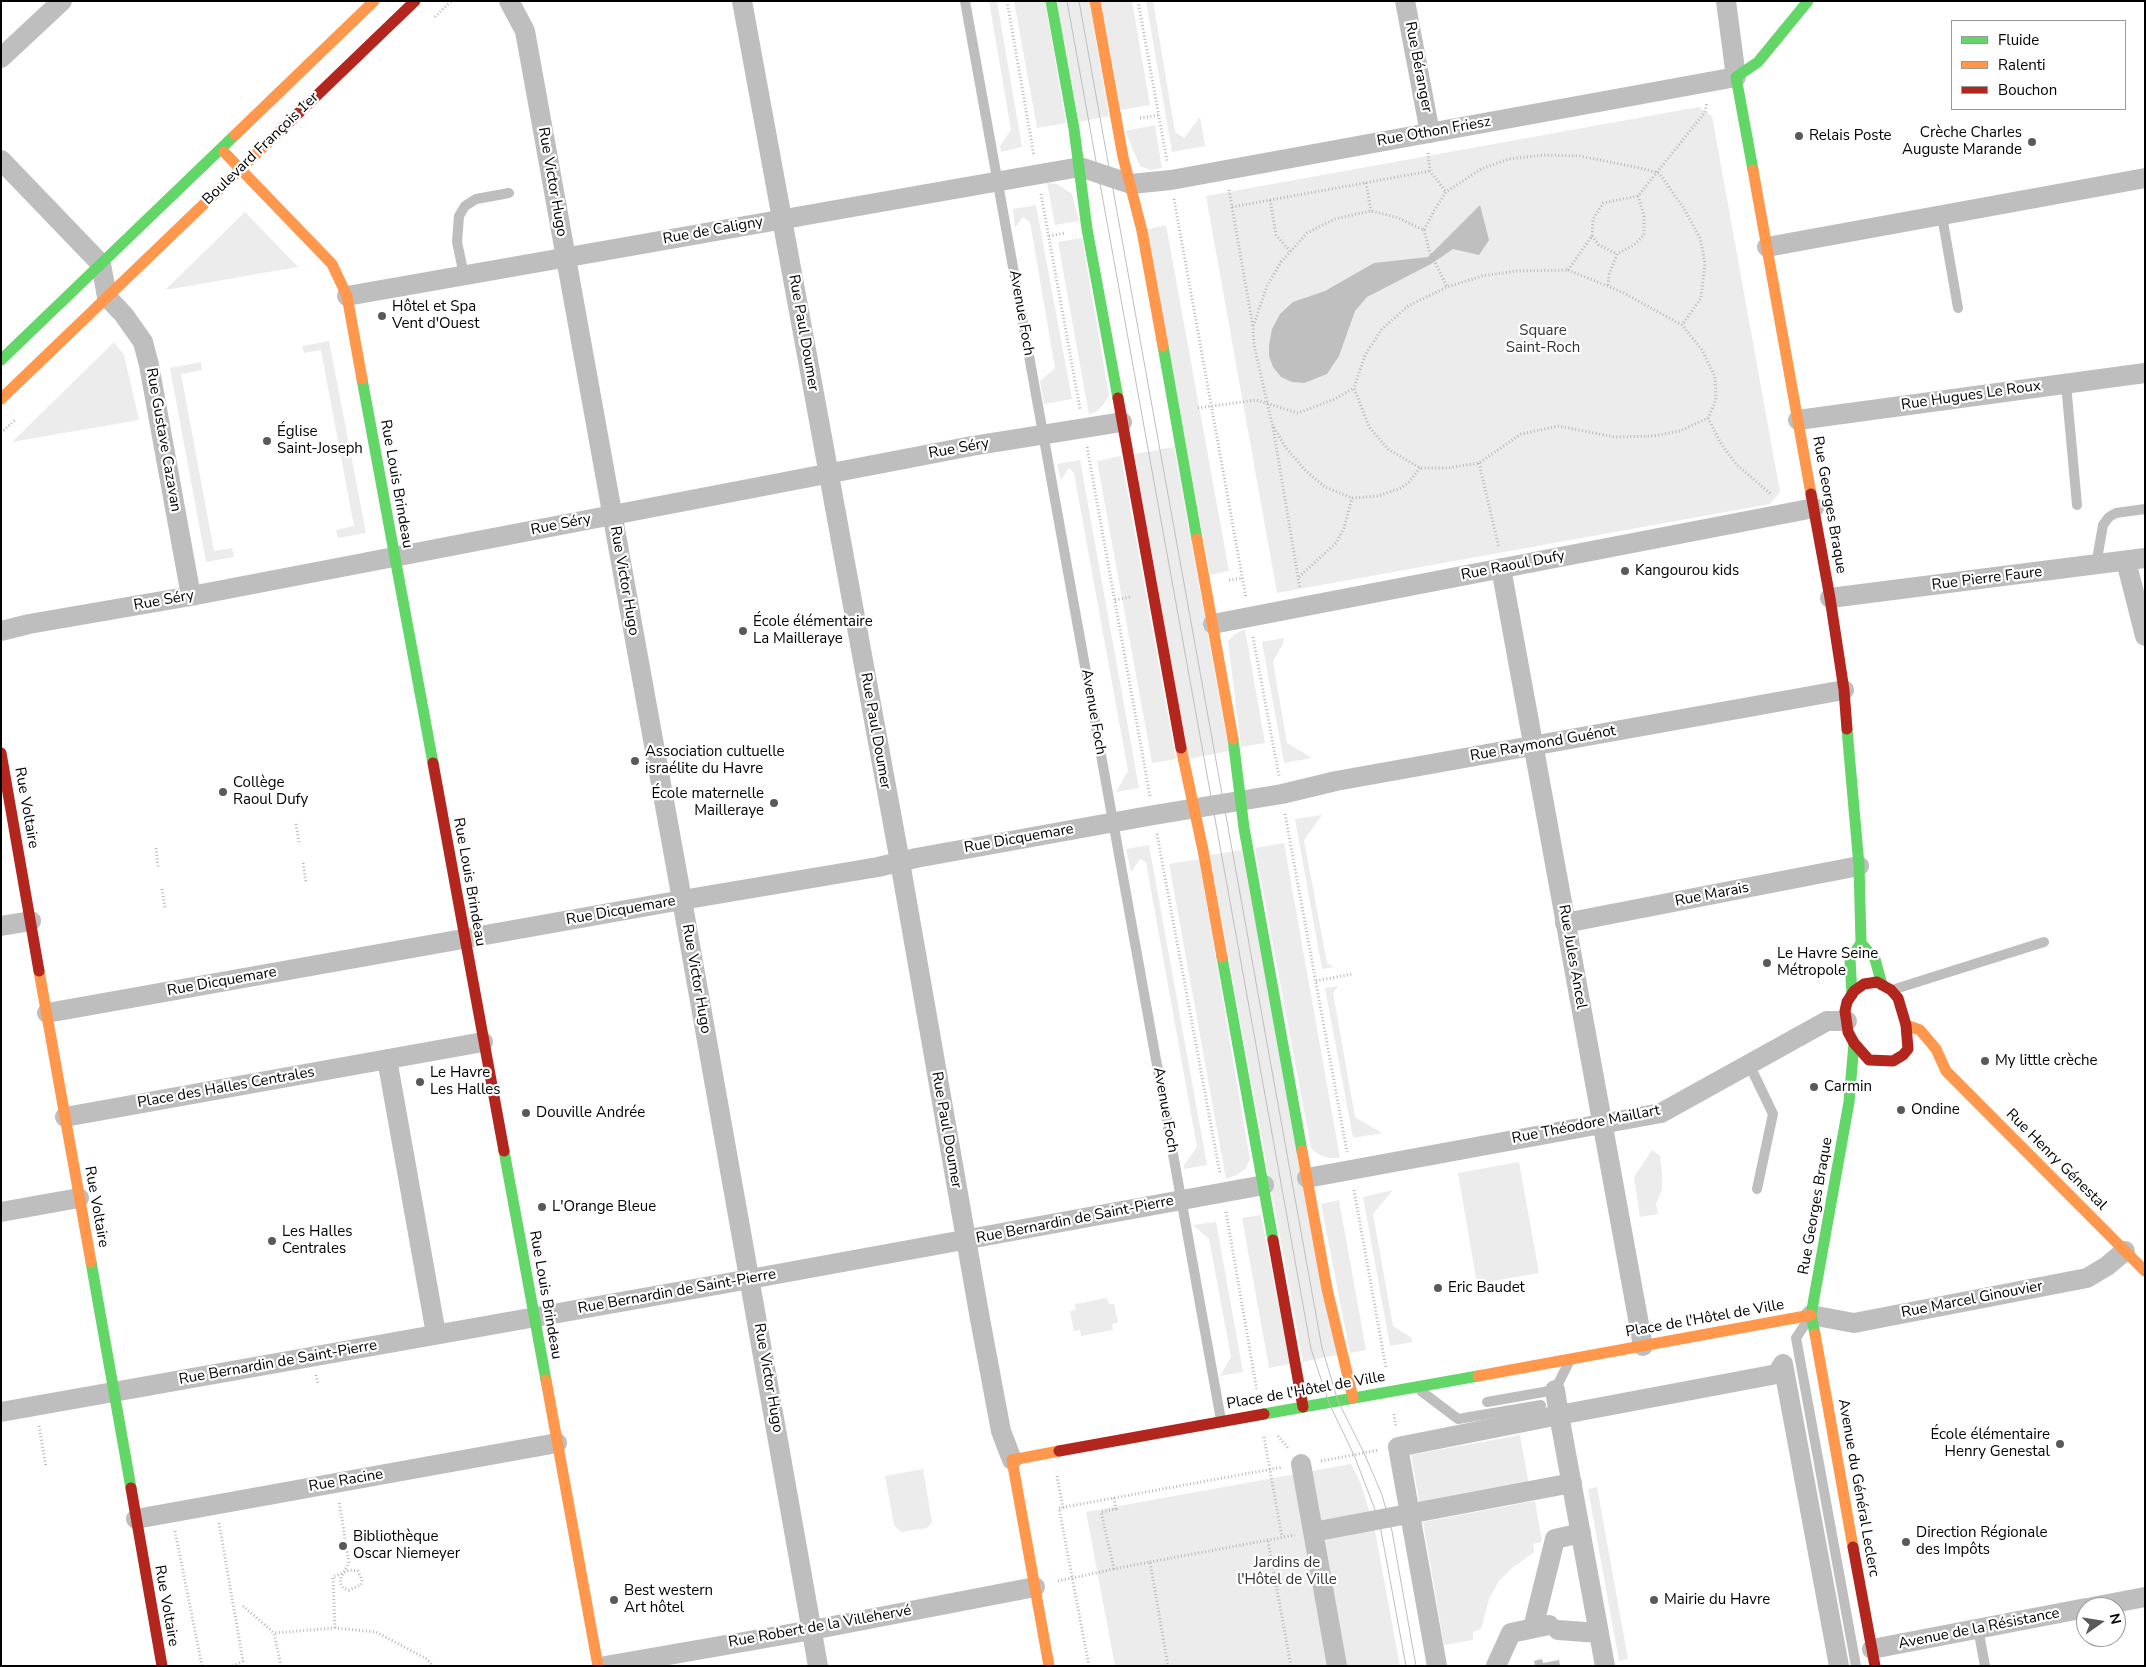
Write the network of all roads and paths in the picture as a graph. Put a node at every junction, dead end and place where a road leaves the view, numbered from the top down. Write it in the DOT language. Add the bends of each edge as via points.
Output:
graph roads {
  1 [pos="62,1"];
  2 [pos="374,1"];
  3 [pos="415,1"];
  4 [pos="509,1"];
  5 [pos="742,1"];
  6 [pos="965,1"];
  7 [pos="1006,1"];
  8 [pos="1051,1"];
  9 [pos="1095,1"];
  10 [pos="1138,1"];
  11 [pos="1405,1"];
  12 [pos="1726,1"];
  13 [pos="1808,1"];
  14 [pos="1,58"];
  15 [pos="1736,76"];
  16 [pos="1709,82"];
  17 [pos="1427,133"];
  18 [pos="221,149"];
  19 [pos="1,160"];
  20 [pos="1035,160"];
  21 [pos="1080,167"];
  22 [pos="241,168"];
  23 [pos="1226,170"];
  24 [pos="1430,171"];
  25 [pos="1659,172"];
  26 [pos="2145,178"];
  27 [pos="998,180"];
  28 [pos="1171,180"];
  29 [pos="1366,183"];
  30 [pos="1040,184"];
  31 [pos="1132,184"];
  32 [pos="1446,192"];
  33 [pos="509,193"];
  34 [pos="1638,196"];
  35 [pos="1270,200"];
  36 [pos="1232,208"];
  37 [pos="1371,211"];
  38 [pos="1942,216"];
  39 [pos="782,218"];
  40 [pos="1424,230"];
  41 [pos="1592,236"];
  42 [pos="1767,247"];
  43 [pos="1290,251"];
  44 [pos="1617,254"];
  45 [pos="565,257"];
  46 [pos="101,264"];
  47 [pos="1568,270"];
  48 [pos="464,275"];
  49 [pos="1608,285"];
  50 [pos="1447,287"];
  51 [pos="347,296"];
  52 [pos="107,297"];
  53 [pos="1958,308"];
  54 [pos="1682,325"];
  55 [pos="1254,327"];
  56 [pos="1,360"];
  57 [pos="2145,373"];
  58 [pos="2066,384"];
  59 [pos="1354,388"];
  60 [pos="1,399"];
  61 [pos="1268,402"];
  62 [pos="1212,406"];
  63 [pos="1175,412"];
  64 [pos="1081,416"];
  65 [pos="1708,418"];
  66 [pos="1798,420"];
  67 [pos="1122,422"];
  68 [pos="1272,424"];
  69 [pos="1044,436"];
  70 [pos="1086,441"];
  71 [pos="1479,463"];
  72 [pos="1420,468"];
  73 [pos="828,474"];
  74 [pos="1352,498"];
  75 [pos="2077,505"];
  76 [pos="1814,508"];
  77 [pos="2145,508"];
  78 [pos="1790,513"];
  79 [pos="612,516"];
  80 [pos="395,557"];
  81 [pos="2135,560"];
  82 [pos="2096,565"];
  83 [pos="1501,568"];
  84 [pos="1298,577"];
  85 [pos="191,596"];
  86 [pos="1830,598"];
  87 [pos="1304,606"];
  88 [pos="1250,616"];
  89 [pos="1213,624"];
  90 [pos="1,631"];
  91 [pos="2145,636"];
  92 [pos="1844,690"];
  93 [pos="1533,746"];
  94 [pos="1,753"];
  95 [pos="1282,794"];
  96 [pos="1242,800"];
  97 [pos="1151,801"];
  98 [pos="1194,808"];
  99 [pos="1113,822"];
  100 [pos="296,824"];
  101 [pos="1156,827"];
  102 [pos="299,842"];
  103 [pos="156,848"];
  104 [pos="900,862"];
  105 [pos="302,863"];
  106 [pos="1859,866"];
  107 [pos="158,867"];
  108 [pos="306,883"];
  109 [pos="162,889"];
  110 [pos="682,900"];
  111 [pos="165,908"];
  112 [pos="31,921"];
  113 [pos="1565,923"];
  114 [pos="1,926"];
  115 [pos="464,939"];
  116 [pos="2044,942"];
  117 [pos="1860,943"];
  118 [pos="1352,974"];
  119 [pos="1316,981"];
  120 [pos="1887,987"];
  121 [pos="1852,996"];
  122 [pos="47,1013"];
  123 [pos="1846,1020"];
  124 [pos="1906,1025"];
  125 [pos="483,1042"];
  126 [pos="1854,1043"];
  127 [pos="1903,1055"];
  128 [pos="387,1059"];
  129 [pos="1915,1063"];
  130 [pos="1749,1064"];
  131 [pos="1929,1068"];
  132 [pos="1946,1071"];
  133 [pos="1862,1084"];
  134 [pos="1849,1102"];
  135 [pos="65,1117"];
  136 [pos="1602,1123"];
  137 [pos="1350,1170"];
  138 [pos="1220,1177"];
  139 [pos="1307,1178"];
  140 [pos="1264,1185"];
  141 [pos="1757,1189"];
  142 [pos="79,1198"];
  143 [pos="1181,1200"];
  144 [pos="1225,1206"];
  145 [pos="1,1212"];
  146 [pos="966,1240"];
  147 [pos="2125,1251"];
  148 [pos="2145,1271"];
  149 [pos="750,1279"];
  150 [pos="1811,1315"];
  151 [pos="534,1317"];
  152 [pos="436,1334"];
  153 [pos="1642,1346"];
  154 [pos="1571,1359"];
  155 [pos="1416,1387"];
  156 [pos="1391,1391"];
  157 [pos="113,1392"];
  158 [pos="1353,1398"];
  159 [pos="1548,1398"];
  160 [pos="1258,1399"];
  161 [pos="1487,1402"];
  162 [pos="1303,1407"];
  163 [pos="1,1412"];
  164 [pos="1261,1415"];
  165 [pos="1559,1416"];
  166 [pos="1222,1422"];
  167 [pos="1274,1431"];
  168 [pos="557,1443"];
  169 [pos="1398,1447"];
  170 [pos="42,1448"];
  171 [pos="1052,1453"];
  172 [pos="1012,1460"];
  173 [pos="1302,1464"];
  174 [pos="46,1467"];
  175 [pos="1269,1469"];
  176 [pos="336,1482"];
  177 [pos="1572,1483"];
  178 [pos="1114,1498"];
  179 [pos="215,1505"];
  180 [pos="1063,1508"];
  181 [pos="172,1513"];
  182 [pos="1410,1515"];
  183 [pos="136,1519"];
  184 [pos="1313,1532"];
  185 [pos="1581,1533"];
  186 [pos="1282,1537"];
  187 [pos="1268,1541"];
  188 [pos="1150,1562"];
  189 [pos="1114,1569"];
  190 [pos="1072,1578"];
  191 [pos="1034,1587"];
  192 [pos="2145,1597"];
  193 [pos="2126,1601"];
  194 [pos="242,1606"];
  195 [pos="2076,1610"];
  196 [pos="335,1628"];
  197 [pos="1547,1628"];
  198 [pos="1978,1628"];
  199 [pos="812,1630"];
  200 [pos="274,1633"];
  201 [pos="1599,1633"];
  202 [pos="1874,1658"];
  203 [pos="162,1666"];
  204 [pos="202,1666"];
  205 [pos="233,1666"];
  206 [pos="280,1666"];
  207 [pos="433,1666"];
  208 [pos="598,1666"];
  209 [pos="605,1666"];
  210 [pos="818,1666"];
  211 [pos="1049,1666"];
  212 [pos="1089,1666"];
  213 [pos="1168,1666"];
  214 [pos="1291,1666"];
  215 [pos="1337,1666"];
  216 [pos="1437,1666"];
  217 [pos="1496,1666"];
  218 [pos="1604,1666"];
  219 [pos="1839,1666"];
  220 [pos="1856,1666"];
  221 [pos="1985,1666"];
  1 -- 14 [label="street"];
  2 -- 18 [label="main road, Boulevard François 1er"];
  3 -- 22 [label="main road, Boulevard François 1er"];
  4 -- 45 [label="street, Rue Victor Hugo" via="525,31"];
  5 -- 39 [label="street, Rue Paul Doumer"];
  6 -- 27 [label="lane, Avenue Foch"];
  7 -- 20 [label="path"];
  8 -- 21 [label="main road"];
  9 -- 31 [label="main road" via="1123,157"];
  10 -- 28 [label="path"];
  11 -- 17 [label="street, Rue Béranger"];
  12 -- 15 [label="street"];
  13 -- 15 [label="main road" via="1758,62"];
  15 -- 16 [label="street, Rue Othon Friesz"];
  15 -- 42 [label="main road, Rue Georges Braque"];
  16 -- 17 [label="street, Rue Othon Friesz"];
  16 -- 25 [label="path" via="1705,112"];
  17 -- 23 [label="street, Rue Othon Friesz"];
  17 -- 24 [label="path"];
  18 -- 22 [label="main road, Rue Louis Brindeau"];
  18 -- 46 [label="main road, Boulevard François 1er"];
  19 -- 46 [label="street"];
  21 -- 27 [label="street, Rue de Caligny"];
  21 -- 31 [label="street"];
  21 -- 67 [label="main road" via="1086,219"];
  22 -- 51 [label="main road, Rue Louis Brindeau" via="332,264"];
  22 -- 52 [label="main road, Boulevard François 1er"];
  23 -- 28 [label="street, Rue Othon Friesz"];
  23 -- 36 [label="path"];
  24 -- 29 [label="path"];
  24 -- 32 [label="path"];
  25 -- 32 [label="path" via="1589,158 1543,155 1508,160 1481,169"];
  25 -- 34 [label="path"];
  25 -- 54 [label="path" via="1684,207 1700,238 1704,263 1701,298"];
  26 -- 38 [label="street"];
  27 -- 39 [label="street, Rue de Caligny"];
  27 -- 69 [label="lane, Avenue Foch"];
  28 -- 31 [label="street, Rue Othon Friesz"];
  28 -- 62 [label="path"];
  29 -- 35 [label="path"];
  29 -- 37 [label="path"];
  30 -- 64 [label="path"];
  31 -- 63 [label="main road"];
  32 -- 40 [label="path"];
  33 -- 48 [label="lane" via="476,199 465,206 459,216 457,242"];
  34 -- 41 [label="path" via="1603,203 1593,219"];
  34 -- 44 [label="path" via="1644,216 1644,235"];
  35 -- 36 [label="path"];
  35 -- 43 [label="path" via="1276,235"];
  36 -- 55 [label="path"];
  37 -- 40 [label="path" via="1396,217"];
  37 -- 43 [label="path" via="1335,219 1307,233"];
  38 -- 42 [label="street"];
  38 -- 53 [label="lane"];
  39 -- 45 [label="street, Rue de Caligny"];
  39 -- 73 [label="street, Rue Paul Doumer"];
  40 -- 50 [label="path" via="1429,250"];
  41 -- 44 [label="path" via="1599,245"];
  41 -- 47 [label="path"];
  42 -- 66 [label="main road, Rue Georges Braque"];
  43 -- 55 [label="path" via="1267,286"];
  44 -- 49 [label="path"];
  45 -- 48 [label="street, Rue de Caligny"];
  45 -- 79 [label="street, Rue Victor Hugo"];
  46 -- 52 [label="street"];
  46 -- 56 [label="main road, Boulevard François 1er"];
  47 -- 49 [label="path"];
  47 -- 50 [label="path" via="1508,272"];
  48 -- 51 [label="street, Rue de Caligny"];
  49 -- 54 [label="path"];
  50 -- 59 [label="path" via="1408,306 1382,329 1365,355"];
  51 -- 80 [label="main road, Rue Louis Brindeau"];
  52 -- 60 [label="main road, Boulevard François 1er"];
  52 -- 85 [label="street, Rue Gustave Cazavan" via="143,342"];
  54 -- 65 [label="path" via="1702,350 1715,377 1716,400"];
  55 -- 61 [label="path" via="1254,345"];
  57 -- 58 [label="street, Rue Hugues Le Roux"];
  58 -- 66 [label="street, Rue Hugues Le Roux"];
  58 -- 75 [label="lane"];
  59 -- 61 [label="path" via="1298,413"];
  59 -- 72 [label="path" via="1369,427 1388,449"];
  61 -- 62 [label="path" via="1242,401"];
  61 -- 68 [label="path"];
  62 -- 63 [label="path"];
  62 -- 88 [label="path"];
  63 -- 89 [label="main road"];
  65 -- 71 [label="path" via="1680,431 1653,436 1614,437 1559,426 1521,434"];
  65 -- 78 [label="path" via="1736,464"];
  66 -- 76 [label="main road, Rue Georges Braque"];
  67 -- 69 [label="street, Rue Séry"];
  67 -- 98 [label="main road"];
  68 -- 74 [label="path" via="1286,448 1306,471 1325,488"];
  68 -- 84 [label="path"];
  69 -- 73 [label="street, Rue Séry" via="972,446"];
  69 -- 99 [label="lane, Avenue Foch"];
  70 -- 97 [label="path"];
  71 -- 72 [label="path"];
  71 -- 83 [label="path"];
  72 -- 74 [label="path" via="1401,488 1378,496"];
  73 -- 79 [label="street, Rue Séry"];
  73 -- 104 [label="street, Rue Paul Doumer"];
  74 -- 84 [label="path" via="1344,528 1336,543"];
  76 -- 78 [label="street, Rue Raoul Dufy"];
  76 -- 86 [label="main road, Rue Georges Braque"];
  77 -- 82 [label="lane" via="2109,517 2103,525"];
  78 -- 83 [label="street, Rue Raoul Dufy"];
  79 -- 80 [label="street, Rue Séry"];
  79 -- 110 [label="street, Rue Victor Hugo"];
  80 -- 85 [label="street, Rue Séry"];
  80 -- 115 [label="main road, Rue Louis Brindeau"];
  81 -- 82 [label="street, Rue Pierre Faure"];
  81 -- 91 [label="street"];
  82 -- 86 [label="street, Rue Pierre Faure"];
  83 -- 87 [label="street, Rue Raoul Dufy"];
  83 -- 93 [label="street, Rue Jules Ancel"];
  84 -- 87 [label="path"];
  85 -- 90 [label="street, Rue Séry"];
  86 -- 92 [label="main road, Rue Georges Braque"];
  87 -- 88 [label="street, Rue Raoul Dufy"];
  88 -- 89 [label="street, Rue Raoul Dufy"];
  88 -- 95 [label="path"];
  89 -- 96 [label="main road"];
  92 -- 93 [label="street, Rue Raymond Guénot"];
  92 -- 106 [label="main road, Rue Georges Braque"];
  93 -- 95 [label="street, Rue Raymond Guénot" via="1336,781"];
  93 -- 113 [label="street, Rue Jules Ancel"];
  94 -- 112 [label="main road, Rue Voltaire"];
  95 -- 96 [label="street, Rue Raymond Guénot"];
  95 -- 119 [label="path"];
  96 -- 98 [label="street"];
  96 -- 139 [label="main road" via="1244,828"];
  98 -- 99 [label="street, Rue Dicquemare"];
  98 -- 140 [label="main road"];
  99 -- 104 [label="street, Rue Dicquemare"];
  99 -- 143 [label="lane, Avenue Foch"];
  100 -- 102 [label="path"];
  101 -- 138 [label="path"];
  103 -- 107 [label="path"];
  104 -- 110 [label="street, Rue Dicquemare"];
  104 -- 146 [label="street, Rue Paul Doumer"];
  105 -- 108 [label="path"];
  106 -- 113 [label="street, Rue Marais"];
  106 -- 117 [label="main road, Rue Georges Braque"];
  109 -- 111 [label="path"];
  110 -- 115 [label="street, Rue Dicquemare"];
  110 -- 149 [label="street, Rue Victor Hugo"];
  112 -- 114 [label="street"];
  112 -- 122 [label="main road, Rue Voltaire"];
  113 -- 136 [label="street, Rue Jules Ancel"];
  115 -- 122 [label="street, Rue Dicquemare"];
  115 -- 125 [label="main road, Rue Louis Brindeau"];
  116 -- 120 [label="lane"];
  117 -- 120 [label="main road" via="1875,959"];
  117 -- 121 [label="main road, Rue Georges Braque" via="1850,959"];
  118 -- 119 [label="path"];
  119 -- 137 [label="path"];
  120 -- 121 [label="main road" via="1878,982 1864,984"];
  120 -- 124 [label="main road" via="1898,998"];
  121 -- 123 [label="main road" via="1847,1002"];
  122 -- 135 [label="main road, Rue Voltaire"];
  123 -- 126 [label="main road"];
  123 -- 130 [label="street, Rue Théodore Maillart" via="1827,1021"];
  124 -- 127 [label="main road" via="1909,1042"];
  124 -- 132 [label="main road, Rue Henry Génestal" via="1920,1030 1936,1049"];
  125 -- 128 [label="street, Place des Halles Centrales"];
  125 -- 151 [label="main road, Rue Louis Brindeau"];
  126 -- 127 [label="main road" via="1868,1060 1877,1065"];
  126 -- 134 [label="main road, Rue Georges Braque"];
  127 -- 129 [label="main road"];
  128 -- 135 [label="street, Place des Halles Centrales"];
  128 -- 152 [label="street"];
  130 -- 136 [label="street, Rue Théodore Maillart" via="1661,1113"];
  130 -- 141 [label="lane" via="1773,1114"];
  131 -- 132 [label="main road"];
  132 -- 147 [label="main road, Rue Henry Génestal"];
  133 -- 134 [label="main road, Rue Georges Braque"];
  134 -- 150 [label="main road, Rue Georges Braque"];
  135 -- 142 [label="main road, Rue Voltaire"];
  136 -- 137 [label="street, Rue Théodore Maillart"];
  136 -- 153 [label="street, Rue Jules Ancel"];
  137 -- 139 [label="street, Rue Théodore Maillart"];
  137 -- 156 [label="path"];
  139 -- 158 [label="main road" via="1327,1289"];
  140 -- 143 [label="street, Rue Bernardin de Saint-Pierre"];
  140 -- 162 [label="main road"];
  142 -- 145 [label="street"];
  142 -- 157 [label="main road, Rue Voltaire"];
  143 -- 146 [label="street, Rue Bernardin de Saint-Pierre"];
  143 -- 166 [label="lane, Avenue Foch"];
  144 -- 160 [label="path"];
  146 -- 149 [label="street, Rue Bernardin de Saint-Pierre"];
  146 -- 172 [label="street, Rue Paul Doumer" via="1001,1431"];
  147 -- 148 [label="main road, Rue Henry Génestal"];
  147 -- 150 [label="street, Rue Marcel Ginouvier" via="2094,1274 2077,1280 1854,1323"];
  149 -- 151 [label="street, Rue Bernardin de Saint-Pierre"];
  149 -- 199 [label="street, Rue Victor Hugo"];
  150 -- 153 [label="main road, Place de l'Hôtel de Ville"];
  150 -- 202 [label="main road, Avenue du Général Leclerc"];
  150 -- 220 [label="lane" via="1796,1338"];
  151 -- 152 [label="street, Rue Bernardin de Saint-Pierre"];
  151 -- 168 [label="main road, Rue Louis Brindeau"];
  152 -- 157 [label="street, Rue Bernardin de Saint-Pierre"];
  153 -- 154 [label="main road, Place de l'Hôtel de Ville"];
  154 -- 155 [label="main road, Place de l'Hôtel de Ville"];
  154 -- 159 [label="lane"];
  155 -- 156 [label="main road, Place de l'Hôtel de Ville"];
  155 -- 159 [label="lane" via="1458,1419"];
  156 -- 158 [label="main road, Place de l'Hôtel de Ville"];
  156 -- 169 [label="path"];
  157 -- 163 [label="street, Rue Bernardin de Saint-Pierre"];
  157 -- 183 [label="main road, Rue Voltaire"];
  158 -- 162 [label="main road, Place de l'Hôtel de Ville"];
  159 -- 161 [label="lane"];
  159 -- 165 [label="street"];
  162 -- 164 [label="main road, Place de l'Hôtel de Ville"];
  164 -- 166 [label="main road, Place de l'Hôtel de Ville"];
  164 -- 175 [label="path"];
  165 -- 169 [label="street"];
  165 -- 177 [label="street"];
  165 -- 219 [label="street" via="1777,1374 1783,1364"];
  166 -- 171 [label="main road, Place de l'Hôtel de Ville"];
  167 -- 173 [label="path"];
  168 -- 176 [label="street, Rue Racine"];
  168 -- 208 [label="main road, Rue Louis Brindeau"];
  169 -- 173 [label="path"];
  169 -- 182 [label="street"];
  170 -- 174 [label="path"];
  171 -- 172 [label="main road, Place de l'Hôtel de Ville"];
  171 -- 180 [label="path"];
  172 -- 191 [label="main road"];
  173 -- 184 [label="street"];
  175 -- 178 [label="path"];
  175 -- 186 [label="path"];
  176 -- 179 [label="street, Rue Racine"];
  176 -- 196 [label="path" via="349,1563 345,1570 342,1577 340,1583 349,1590 361,1585 362,1580 358,1571 350,1570 342,1574 333,1577"];
  177 -- 182 [label="street"];
  177 -- 185 [label="street"];
  178 -- 180 [label="path"];
  178 -- 189 [label="path" via="1116,1509 1101,1512"];
  179 -- 181 [label="street, Rue Racine"];
  179 -- 205 [label="path" via="243,1661"];
  180 -- 190 [label="path" via="1059,1508"];
  181 -- 183 [label="street, Rue Racine"];
  181 -- 204 [label="path"];
  182 -- 184 [label="street"];
  182 -- 216 [label="street"];
  183 -- 203 [label="main road, Rue Voltaire"];
  184 -- 186 [label="path"];
  184 -- 215 [label="street"];
  185 -- 197 [label="street" via="1555,1539"];
  185 -- 201 [label="street"];
  186 -- 187 [label="path"];
  187 -- 188 [label="path"];
  187 -- 214 [label="path"];
  188 -- 189 [label="path"];
  188 -- 213 [label="path"];
  189 -- 190 [label="path"];
  190 -- 191 [label="path"];
  190 -- 212 [label="path"];
  191 -- 199 [label="street, Rue Robert de la Villehervé"];
  191 -- 211 [label="main road"];
  192 -- 193 [label="street"];
  194 -- 200 [label="path"];
  195 -- 198 [label="street, Avenue de la Résistance"];
  196 -- 200 [label="path"];
  196 -- 207 [label="path" via="376,1632 427,1659"];
  197 -- 201 [label="street"];
  197 -- 217 [label="street" via="1511,1633"];
  198 -- 202 [label="street, Avenue de la Résistance"];
  198 -- 221 [label="lane"];
  199 -- 209 [label="street, Rue Robert de la Villehervé"];
  199 -- 210 [label="street, Rue Victor Hugo"];
  200 -- 206 [label="path"];
  201 -- 218 [label="street"];
}
